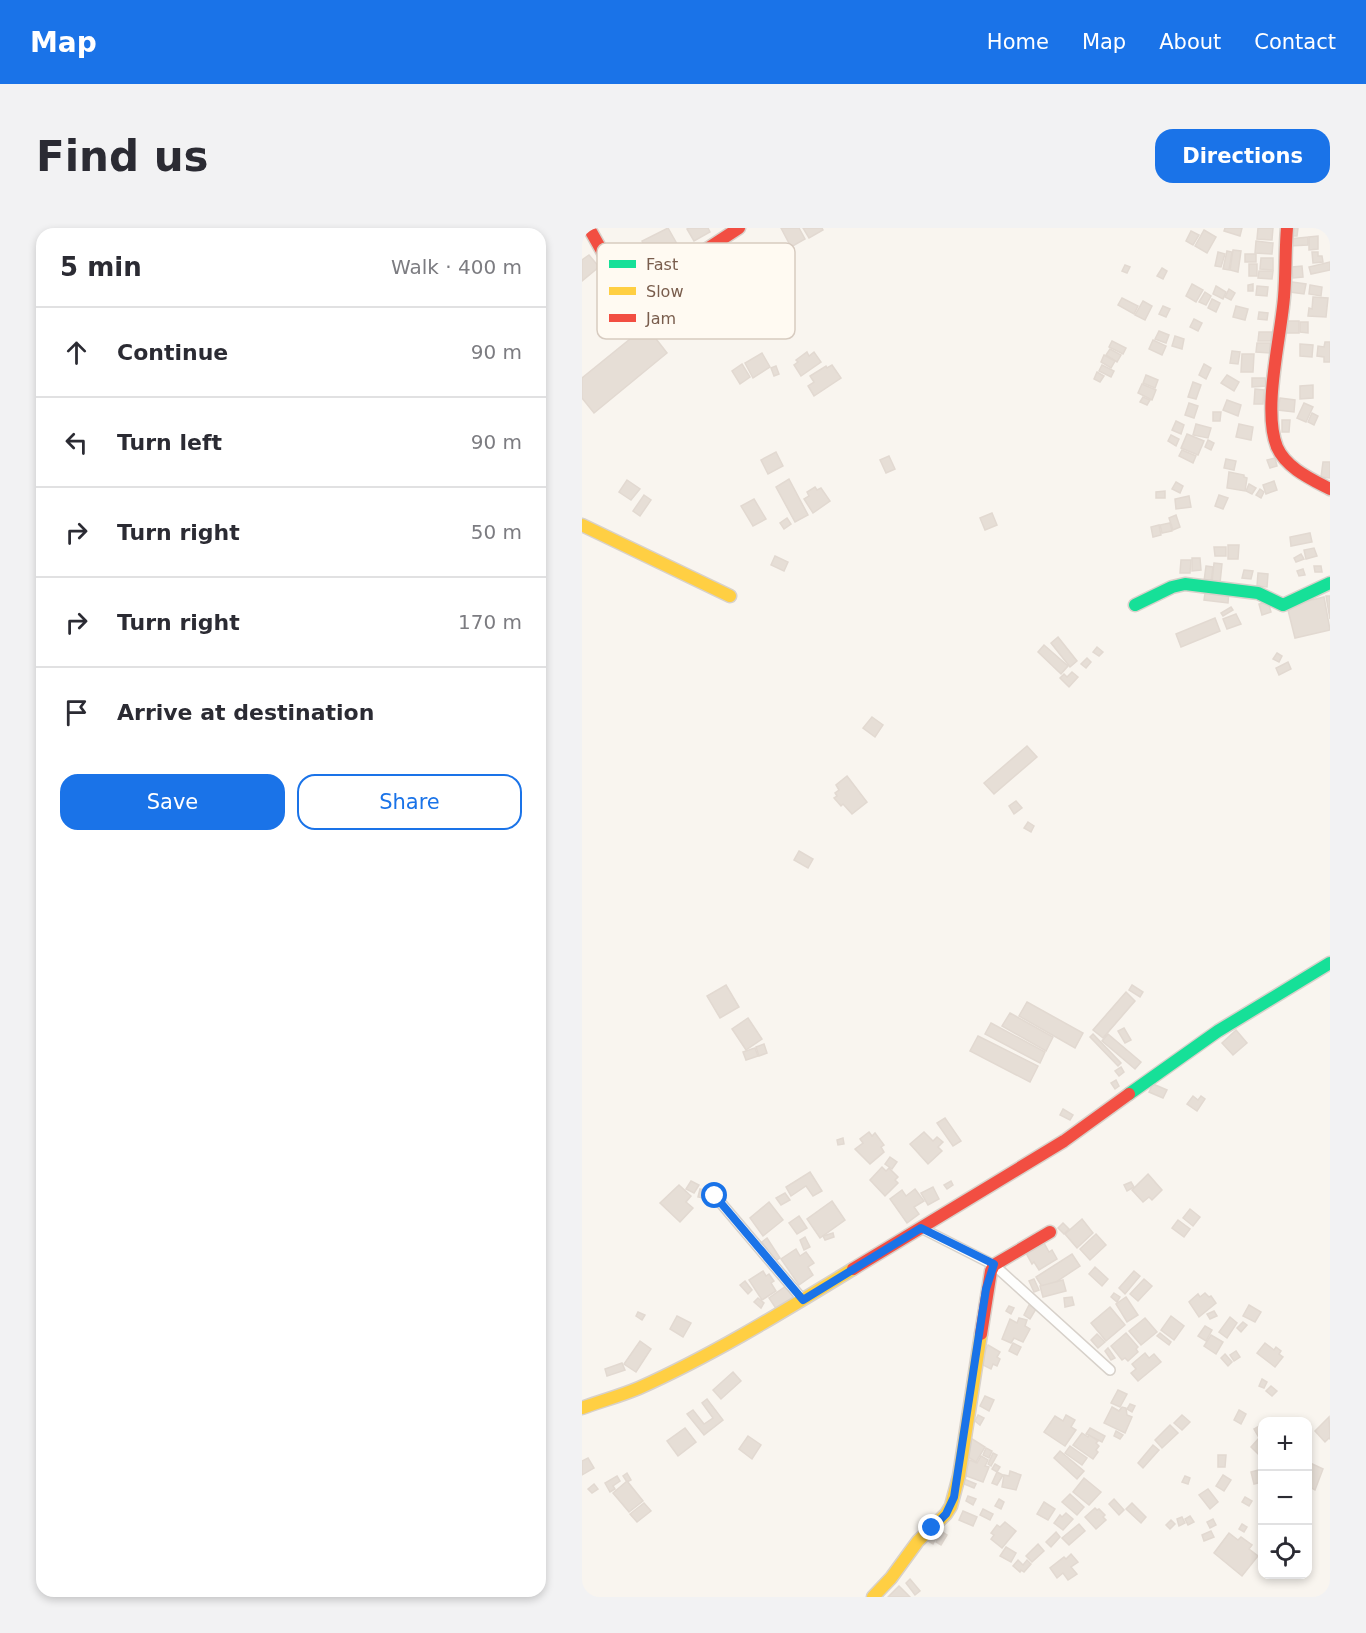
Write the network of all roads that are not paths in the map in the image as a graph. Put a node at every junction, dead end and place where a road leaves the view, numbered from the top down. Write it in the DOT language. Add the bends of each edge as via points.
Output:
graph roads {
  1 [pos="589,228"];
  2 [pos="739,228"];
  3 [pos="1287,228"];
  4 [pos="597,243"];
  5 [pos="716,243"];
  6 [pos="1330,489"];
  7 [pos="582,525"];
  8 [pos="1330,583"];
  9 [pos="730,596"];
  10 [pos="1135,605"];
  11 [pos="1330,963"];
  12 [pos="715,1196"];
  13 [pos="921,1228"];
  14 [pos="1050,1232"];
  15 [pos="994,1264"];
  16 [pos="803,1300"];
  17 [pos="1110,1370"];
  18 [pos="582,1408"];
  19 [pos="873,1597"];
  1 -- 4 [label="street"];
  2 -- 5 [label="street"];
  3 -- 6 [label="street" via="1273,433 1291,466"];
  7 -- 9 [label="street"];
  8 -- 10 [label="street" via="1283,605 1258,593 1185,584"];
  11 -- 13 [label="street" via="1218,1031 1064,1141"];
  12 -- 16 [label="street"];
  13 -- 15 [label="street"];
  13 -- 16 [label="street"];
  14 -- 15 [label="street"];
  15 -- 17 [label="street"];
  15 -- 19 [label="street" via="986,1289 959,1476 951,1506"];
  16 -- 18 [label="street" via="638,1388"];
}
